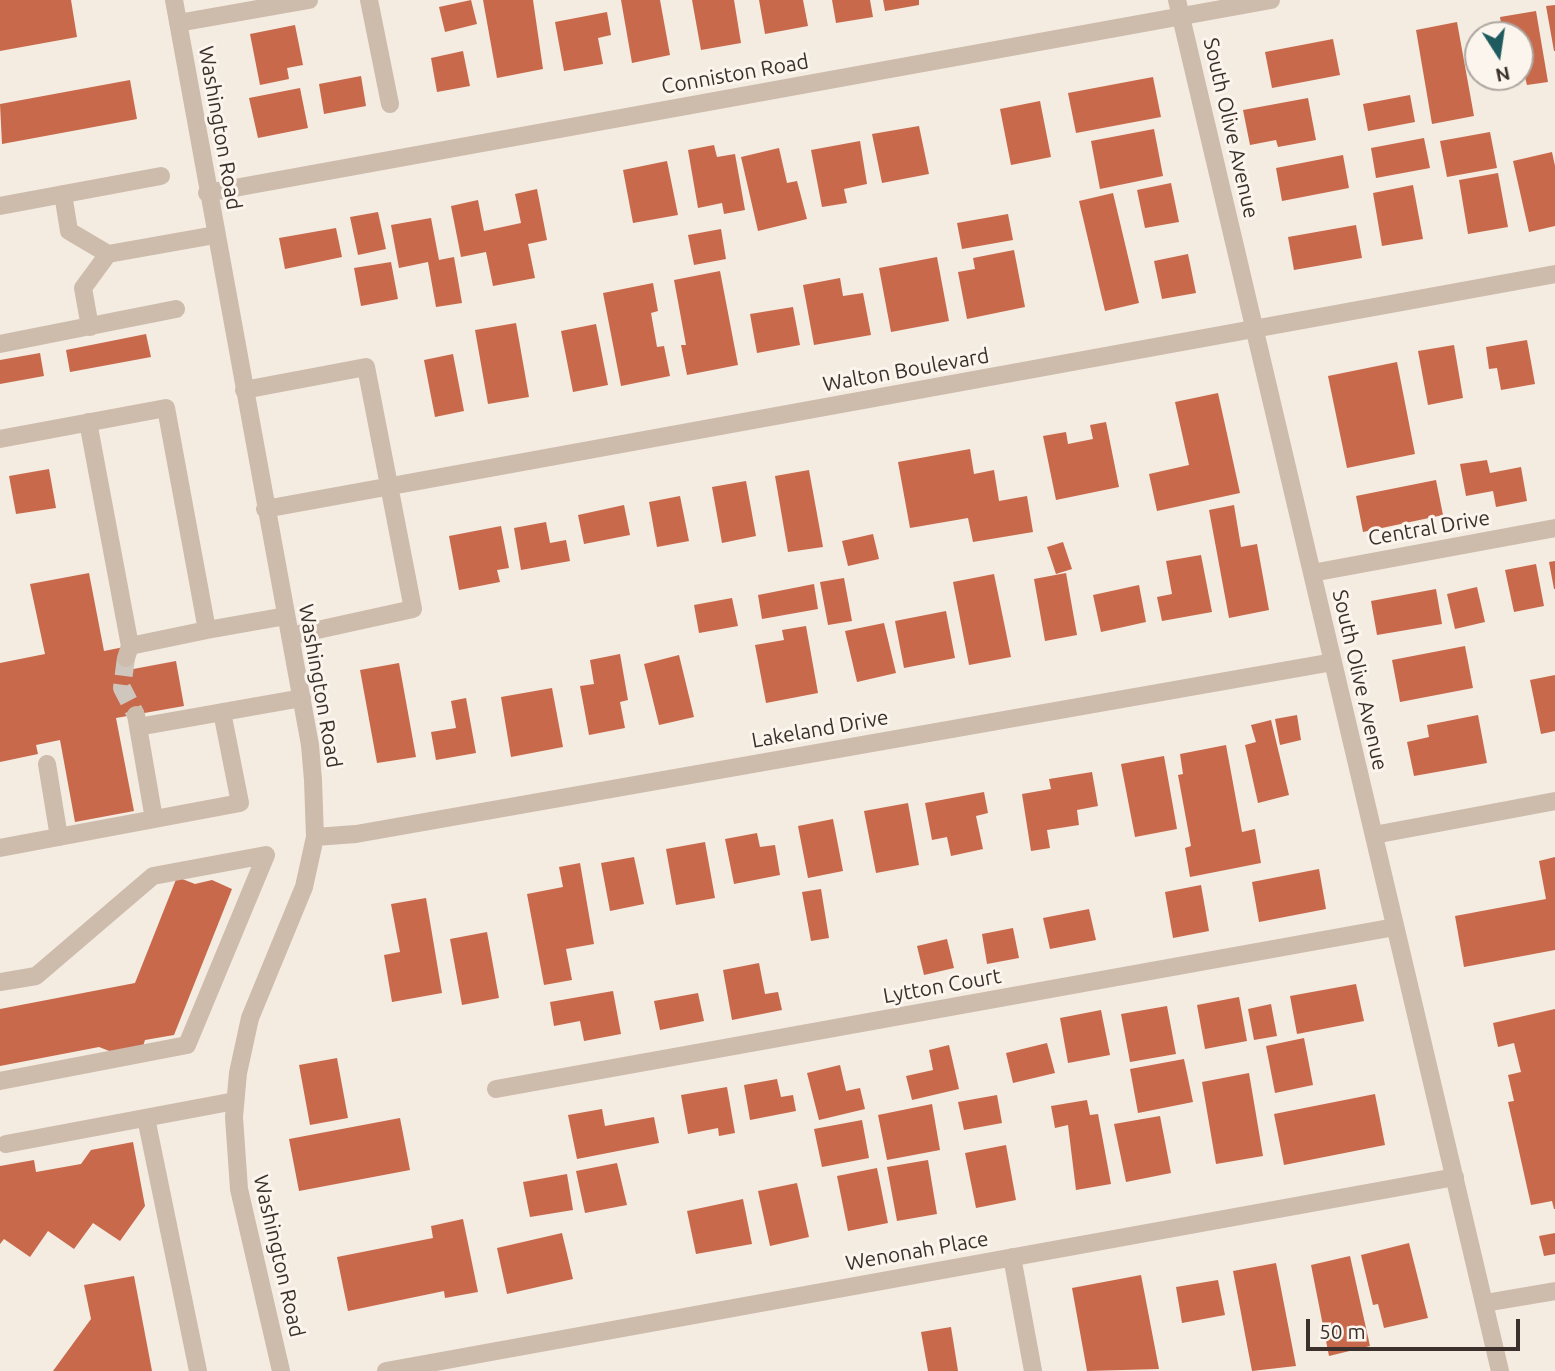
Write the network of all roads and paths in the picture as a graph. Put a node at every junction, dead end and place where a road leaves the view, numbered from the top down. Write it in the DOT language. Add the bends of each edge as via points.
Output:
graph roads {
  1 [pos="174,0"];
  2 [pos="309,0"];
  3 [pos="369,0"];
  4 [pos="1271,0"];
  5 [pos="1179,8"];
  6 [pos="178,23"];
  7 [pos="390,104"];
  8 [pos="161,176"];
  9 [pos="207,192"];
  10 [pos="63,194"];
  11 [pos="0,206"];
  12 [pos="215,234"];
  13 [pos="108,254"];
  14 [pos="1555,274"];
  15 [pos="176,309"];
  16 [pos="90,327"];
  17 [pos="1256,330"];
  18 [pos="0,344"];
  19 [pos="244,390"];
  20 [pos="88,422"];
  21 [pos="0,439"];
  22 [pos="388,487"];
  23 [pos="265,509"];
  24 [pos="1555,528"];
  25 [pos="1311,573"];
  26 [pos="286,616"];
  27 [pos="207,630"];
  28 [pos="290,636"];
  29 [pos="1332,662"];
  30 [pos="302,698"];
  31 [pos="222,712"];
  32 [pos="47,764"];
  33 [pos="1555,801"];
  34 [pos="154,819"];
  35 [pos="1374,835"];
  36 [pos="59,837"];
  37 [pos="315,837"];
  38 [pos="0,848"];
  39 [pos="1395,927"];
  40 [pos="0,982"];
  41 [pos="0,1081"];
  42 [pos="496,1089"];
  43 [pos="235,1101"];
  44 [pos="146,1118"];
  45 [pos="6,1144"];
  46 [pos="1455,1177"];
  47 [pos="1012,1257"];
  48 [pos="1555,1291"];
  49 [pos="1485,1303"];
  50 [pos="198,1371"];
  51 [pos="281,1371"];
  52 [pos="386,1371"];
  53 [pos="1033,1371"];
  54 [pos="1500,1371"];
  1 -- 6 [label="street, Washington Road"];
  2 -- 6 [label="street"];
  3 -- 7 [label="street"];
  4 -- 5 [label="street, Conniston Road"];
  5 -- 9 [label="street, Conniston Road"];
  5 -- 17 [label="street, South Olive Avenue"];
  6 -- 9 [label="street, Washington Road"];
  8 -- 10 [label="street"];
  9 -- 12 [label="street, Washington Road"];
  10 -- 11 [label="street"];
  10 -- 13 [label="street" via="69,231"];
  12 -- 13 [label="street"];
  12 -- 19 [label="street, Washington Road"];
  13 -- 16 [label="street" via="83,288"];
  14 -- 17 [label="street, Walton Boulevard"];
  15 -- 16 [label="street"];
  16 -- 18 [label="street"];
  17 -- 22 [label="street, Walton Boulevard"];
  17 -- 25 [label="street, South Olive Avenue"];
  19 -- 22 [label="street" via="366,367"];
  19 -- 23 [label="street, Washington Road"];
  20 -- 21 [label="street"];
  20 -- 27 [label="street" via="166,408"];
  20 -- 27 [label="street" via="128,652"];
  22 -- 23 [label="street, Walton Boulevard"];
  22 -- 28 [label="street" via="413,609"];
  23 -- 26 [label="street, Washington Road"];
  24 -- 25 [label="street, Central Drive"];
  25 -- 29 [label="street, South Olive Avenue"];
  26 -- 27 [label="street"];
  26 -- 28 [label="street, Washington Road"];
  28 -- 30 [label="street, Washington Road"];
  29 -- 35 [label="street, South Olive Avenue"];
  29 -- 37 [label="street, Lakeland Drive" via="356,834"];
  30 -- 31 [label="street"];
  30 -- 37 [label="street, Washington Road" via="310,745"];
  31 -- 34 [label="street" via="240,803"];
  31 -- 34 [label="street" via="137,721"];
  32 -- 36 [label="street"];
  33 -- 35 [label="street"];
  34 -- 36 [label="street"];
  35 -- 39 [label="street, South Olive Avenue"];
  36 -- 38 [label="street"];
  37 -- 43 [label="street, Washington Road" via="300,898 250,1018"];
  39 -- 42 [label="street, Lytton Court"];
  39 -- 46 [label="street, South Olive Avenue"];
  40 -- 41 [label="street" via="36,976 153,876 266,855 187,1045"];
  43 -- 44 [label="street"];
  43 -- 51 [label="street, Washington Road" via="239,1189"];
  44 -- 45 [label="street"];
  44 -- 50 [label="street"];
  46 -- 47 [label="street, Wenonah Place"];
  46 -- 49 [label="street, South Olive Avenue"];
  47 -- 52 [label="street, Wenonah Place"];
  47 -- 53 [label="street"];
  48 -- 49 [label="street"];
  49 -- 54 [label="street, South Olive Avenue"];
}
